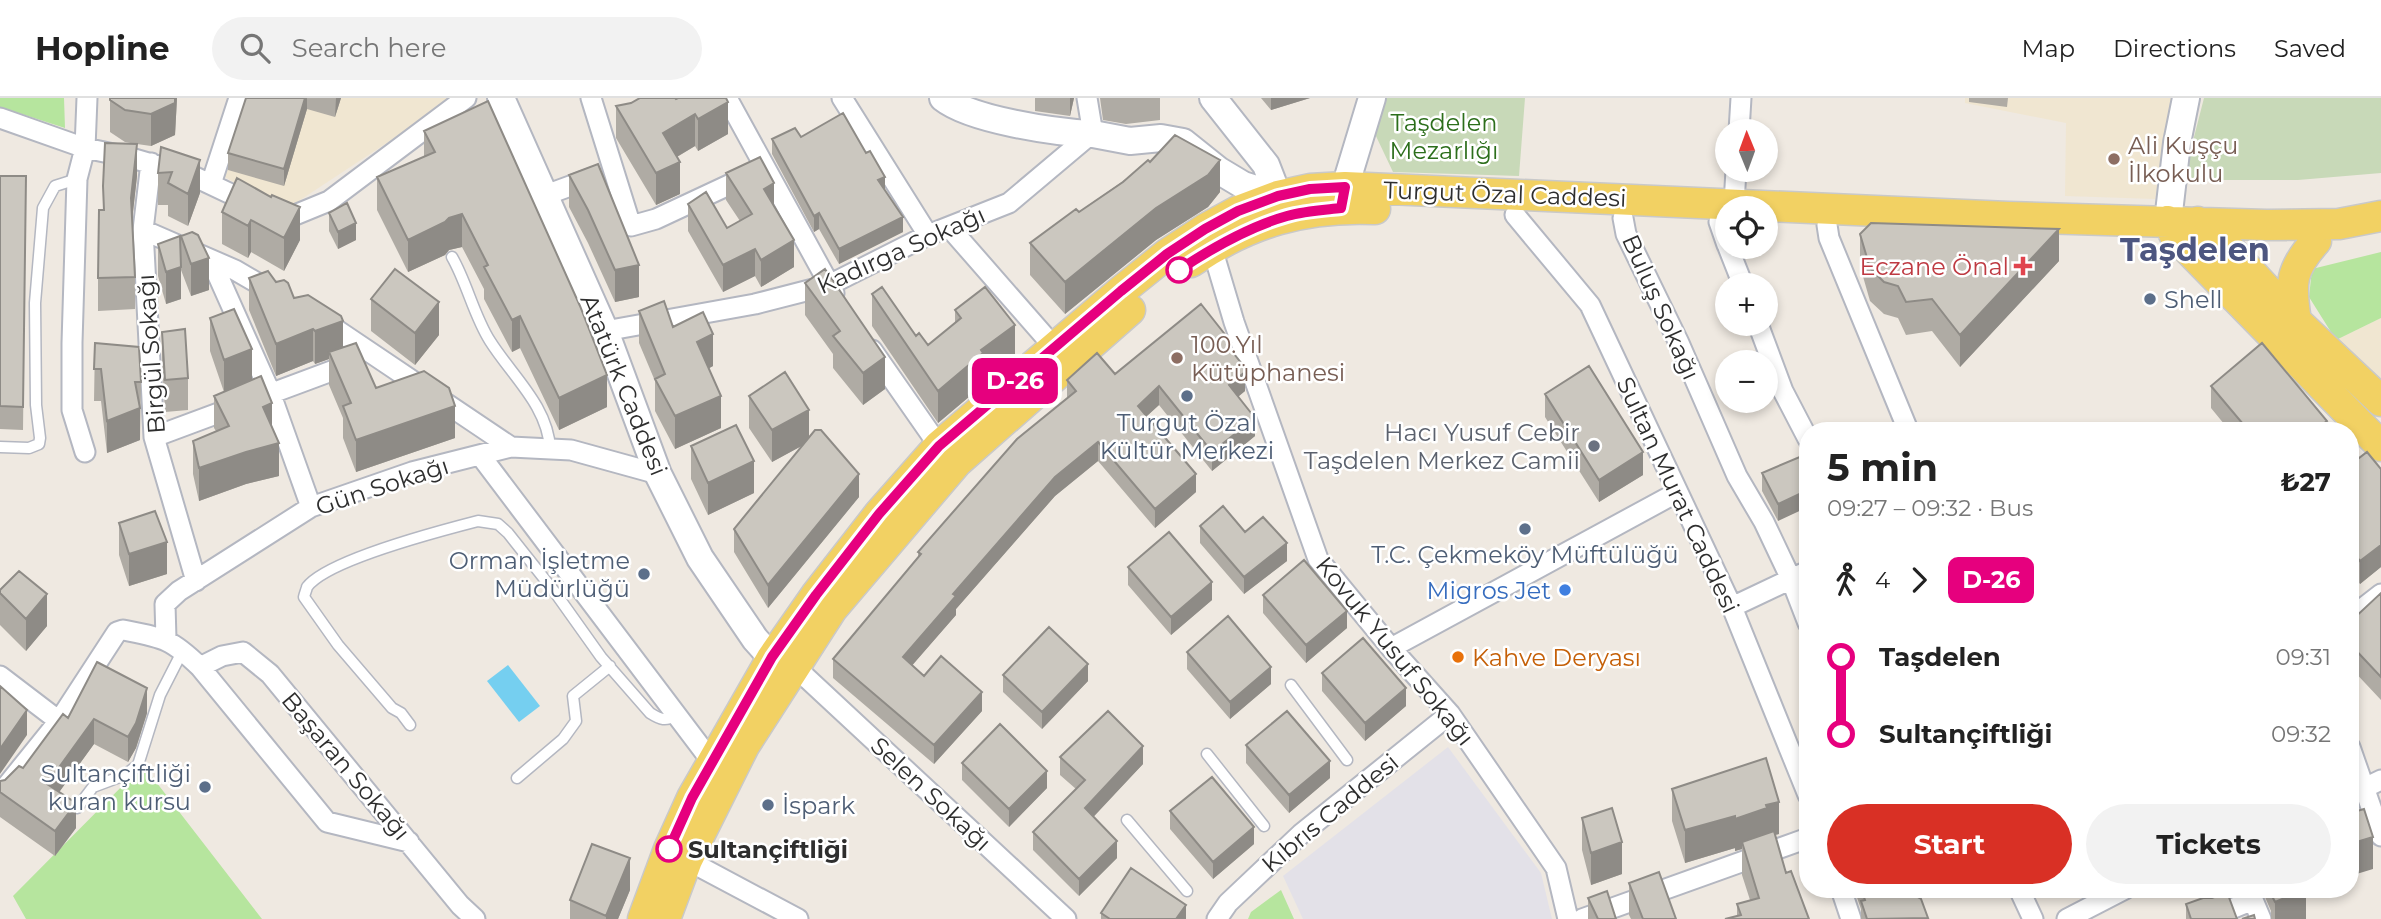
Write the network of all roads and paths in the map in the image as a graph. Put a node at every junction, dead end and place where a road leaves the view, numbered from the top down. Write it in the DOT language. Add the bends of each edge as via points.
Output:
graph roads {
  1 [pos="87,98"];
  2 [pos="239,98"];
  3 [pos="466,98"];
  4 [pos="500,98"];
  5 [pos="591,98"];
  6 [pos="727,98"];
  7 [pos="842,98"];
  8 [pos="943,98"];
  9 [pos="1087,98"];
  10 [pos="1213,98"];
  11 [pos="1372,98"];
  12 [pos="1741,98"];
  13 [pos="2186,98"];
  14 [pos="0,118"];
  15 [pos="1740,119"];
  16 [pos="625,124"];
  17 [pos="599,129"];
  18 [pos="1092,134"];
  19 [pos="85,148"];
  20 [pos="152,163"];
  21 [pos="766,168"];
  22 [pos="613,171"];
  23 [pos="77,179"];
  24 [pos="211,184"];
  25 [pos="544,196"];
  26 [pos="1343,198"];
  27 [pos="1283,206"];
  28 [pos="1515,215"];
  29 [pos="2381,216"];
  30 [pos="1623,218"];
  31 [pos="1778,223"];
  32 [pos="1827,225"];
  33 [pos="2267,225"];
  34 [pos="1715,226"];
  35 [pos="1778,226"];
  36 [pos="949,227"];
  37 [pos="1715,227"];
  38 [pos="143,230"];
  39 [pos="2381,233"];
  40 [pos="928,235"];
  41 [pos="2204,235"];
  42 [pos="2316,242"];
  43 [pos="1212,248"];
  44 [pos="452,257"];
  45 [pos="211,260"];
  46 [pos="829,285"];
  47 [pos="2225,285"];
  48 [pos="282,297"];
  49 [pos="843,306"];
  50 [pos="305,311"];
  51 [pos="2296,321"];
  52 [pos="605,331"];
  53 [pos="1762,336"];
  54 [pos="863,337"];
  55 [pos="374,356"];
  56 [pos="1062,356"];
  57 [pos="270,393"];
  58 [pos="2381,401"];
  59 [pos="1799,422"];
  60 [pos="1905,422"];
  61 [pos="2358,422"];
  62 [pos="2359,423"];
  63 [pos="154,437"];
  64 [pos="939,446"];
  65 [pos="2381,446"];
  66 [pos="0,447"];
  67 [pos="510,447"];
  68 [pos="550,449"];
  69 [pos="85,452"];
  70 [pos="480,455"];
  71 [pos="658,474"];
  72 [pos="1676,493"];
  73 [pos="311,507"];
  74 [pos="1799,574"];
  75 [pos="1799,575"];
  76 [pos="196,581"];
  77 [pos="2381,594"];
  78 [pos="1732,607"];
  79 [pos="2359,611"];
  80 [pos="166,639"];
  81 [pos="1391,648"];
  82 [pos="183,650"];
  83 [pos="784,663"];
  84 [pos="610,666"];
  85 [pos="200,667"];
  86 [pos="0,676"];
  87 [pos="1291,685"];
  88 [pos="1450,713"];
  89 [pos="677,716"];
  90 [pos="59,721"];
  91 [pos="410,725"];
  92 [pos="1207,754"];
  93 [pos="1347,760"];
  94 [pos="712,762"];
  95 [pos="2359,770"];
  96 [pos="1799,773"];
  97 [pos="517,778"];
  98 [pos="2366,788"];
  99 [pos="0,794"];
  100 [pos="77,808"];
  101 [pos="1127,820"];
  102 [pos="1264,826"];
  103 [pos="2381,836"];
  104 [pos="1799,841"];
  105 [pos="409,842"];
  106 [pos="687,860"];
  107 [pos="1186,891"];
  108 [pos="1844,898"];
  109 [pos="2023,898"];
  110 [pos="2093,898"];
  111 [pos="2246,898"];
  112 [pos="2253,898"];
  113 [pos="475,919"];
  114 [pos="643,919"];
  115 [pos="665,919"];
  116 [pos="798,919"];
  117 [pos="1066,919"];
  118 [pos="1217,919"];
  119 [pos="1568,919"];
  120 [pos="1582,919"];
  121 [pos="1851,919"];
  122 [pos="2033,919"];
  123 [pos="2067,919"];
  124 [pos="2207,919"];
  125 [pos="2261,919"];
  1 -- 19 [label="street"];
  2 -- 24 [label="street"];
  3 -- 24 [label="street" via="329,201 290,216 271,213"];
  4 -- 25 [label="street, Atatürk Caddesi"];
  5 -- 17 [label="street"];
  6 -- 21 [label="street"];
  7 -- 40 [label="street"];
  8 -- 18 [label="street" via="997,119"];
  9 -- 18 [label="street"];
  10 -- 27 [label="street" via="1266,165"];
  11 -- 26 [label="street"];
  12 -- 15 [label="street"];
  13 -- 41 [label="street" via="2177,143"];
  14 -- 19 [label="street"];
  16 -- 17 [label="street"];
  17 -- 22 [label="street"];
  18 -- 27 [label="street" via="1130,141 1161,138 1183,142 1218,170"];
  18 -- 36 [label="street, Kadırga Sokağı" via="1009,203"];
  19 -- 20 [label="street"];
  19 -- 23 [label="street"];
  20 -- 24 [label="street"];
  20 -- 38 [label="street, Birgül Sokağı"];
  21 -- 22 [label="street" via="631,226"];
  21 -- 46 [label="street"];
  22 -- 25 [label="street"];
  23 -- 66 [label="lane" via="55,186 43,208 35,303 39,444"];
  23 -- 69 [label="street" via="72,410"];
  25 -- 52 [label="street, Atatürk Caddesi"];
  26 -- 27 [label="main road, Turgut Özal Caddesi"];
  26 -- 28 [label="main road, Turgut Özal Caddesi"];
  26 -- 34 [label="main road, Turgut Özal Caddesi" via="1467,194"];
  27 -- 43 [label="main road, Turgut Özal Caddesi"];
  27 -- 56 [label="main road, Turgut Özal Caddesi" via="1238,211 1195,235 1158,262"];
  28 -- 30 [label="main road, Turgut Özal Caddesi"];
  28 -- 72 [label="street, Sultan Murat Caddesi" via="1590,305"];
  29 -- 33 [label="main road, Turgut Özal Caddesi" via="2339,224"];
  30 -- 37 [label="main road, Turgut Özal Caddesi"];
  30 -- 74 [label="street, Buluş Sokağı" via="1626,234 1737,477"];
  31 -- 32 [label="main road, Turgut Özal Caddesi"];
  32 -- 41 [label="main road, Turgut Özal Caddesi"];
  32 -- 60 [label="street"];
  33 -- 41 [label="main road, Turgut Özal Caddesi"];
  33 -- 41 [label="main road"];
  35 -- 41 [label="main road, Turgut Özal Caddesi" via="2008,217"];
  36 -- 40 [label="street, Kadırga Sokağı"];
  36 -- 56 [label="street"];
  38 -- 45 [label="street"];
  38 -- 63 [label="street, Birgül Sokağı"];
  39 -- 42 [label="main road, Turgut Özal Caddesi"];
  40 -- 46 [label="street, Kadırga Sokağı"];
  41 -- 42 [label="main road, Turgut Özal Caddesi"];
  41 -- 47 [label="main road"];
  41 -- 47 [label="main road" via="2225,269"];
  41 -- 51 [label="main road"];
  42 -- 51 [label="main road" via="2293,274"];
  43 -- 56 [label="main road, Turgut Özal Caddesi"];
  43 -- 81 [label="street, Kovuk Yusuf Sokağı" via="1318,559"];
  44 -- 68 [label="lane" via="489,339 529,392 546,424"];
  45 -- 48 [label="street"];
  45 -- 57 [label="street"];
  46 -- 49 [label="street"];
  46 -- 52 [label="street, Kadırga Sokağı" via="755,304"];
  47 -- 61 [label="main road"];
  50 -- 55 [label="street"];
  51 -- 58 [label="main road"];
  52 -- 71 [label="street, Atatürk Caddesi"];
  53 -- 59 [label="street"];
  54 -- 64 [label="street"];
  55 -- 57 [label="street"];
  55 -- 67 [label="street"];
  56 -- 64 [label="main road, Turgut Özal Caddesi"];
  56 -- 83 [label="main road, Turgut Özal Caddesi" via="957,462"];
  57 -- 63 [label="street"];
  57 -- 73 [label="street"];
  62 -- 65 [label="main road"];
  63 -- 76 [label="street, Birgül Sokağı"];
  64 -- 83 [label="main road, Turgut Özal Caddesi" via="816,595"];
  67 -- 68 [label="street, Gün Sokağı"];
  67 -- 70 [label="street, Gün Sokağı"];
  68 -- 71 [label="street, Gün Sokağı" via="571,450"];
  70 -- 73 [label="street, Gün Sokağı" via="412,472"];
  70 -- 89 [label="street"];
  71 -- 83 [label="street, Atatürk Caddesi" via="700,558 755,639"];
  72 -- 78 [label="street, Sultan Murat Caddesi"];
  72 -- 81 [label="street"];
  73 -- 76 [label="street, Gün Sokağı"];
  75 -- 78 [label="street"];
  76 -- 80 [label="street, Gün Sokağı" via="165,604"];
  77 -- 79 [label="street"];
  78 -- 96 [label="street, Sultan Murat Caddesi"];
  80 -- 82 [label="street"];
  80 -- 90 [label="street" via="117,632"];
  81 -- 88 [label="street, Kovuk Yusuf Sokağı"];
  82 -- 85 [label="street"];
  82 -- 100 [label="lane" via="160,695 138,765 93,787"];
  83 -- 94 [label="main road, Turgut Özal Caddesi"];
  83 -- 106 [label="main road, Turgut Özal Caddesi"];
  83 -- 117 [label="street, Selen Sokağı"];
  84 -- 89 [label="lane" via="650,713 660,720"];
  84 -- 91 [label="lane" via="498,524 478,521 449,528 356,558 317,579 304,597 338,645"];
  84 -- 97 [label="lane" via="573,696 576,721 563,738"];
  85 -- 105 [label="street" via="327,822"];
  85 -- 105 [label="street, Başaran Sokağı" via="243,652 270,674"];
  86 -- 90 [label="street"];
  87 -- 93 [label="lane"];
  88 -- 118 [label="street, Kıbrıs Caddesi" via="1301,834"];
  88 -- 119 [label="street, Kovuk Yusuf Sokağı" via="1556,868"];
  89 -- 94 [label="street"];
  90 -- 99 [label="street"];
  92 -- 102 [label="lane"];
  94 -- 114 [label="main road, Turgut Özal Caddesi" via="669,849"];
  95 -- 98 [label="street"];
  98 -- 103 [label="street"];
  101 -- 107 [label="lane"];
  104 -- 120 [label="street"];
  105 -- 113 [label="street, Başaran Sokağı"];
  106 -- 115 [label="main road, Turgut Özal Caddesi"];
  106 -- 116 [label="street"];
  108 -- 121 [label="street"];
  109 -- 122 [label="street"];
  110 -- 123 [label="street"];
  111 -- 124 [label="street"];
  112 -- 125 [label="street"];
}
